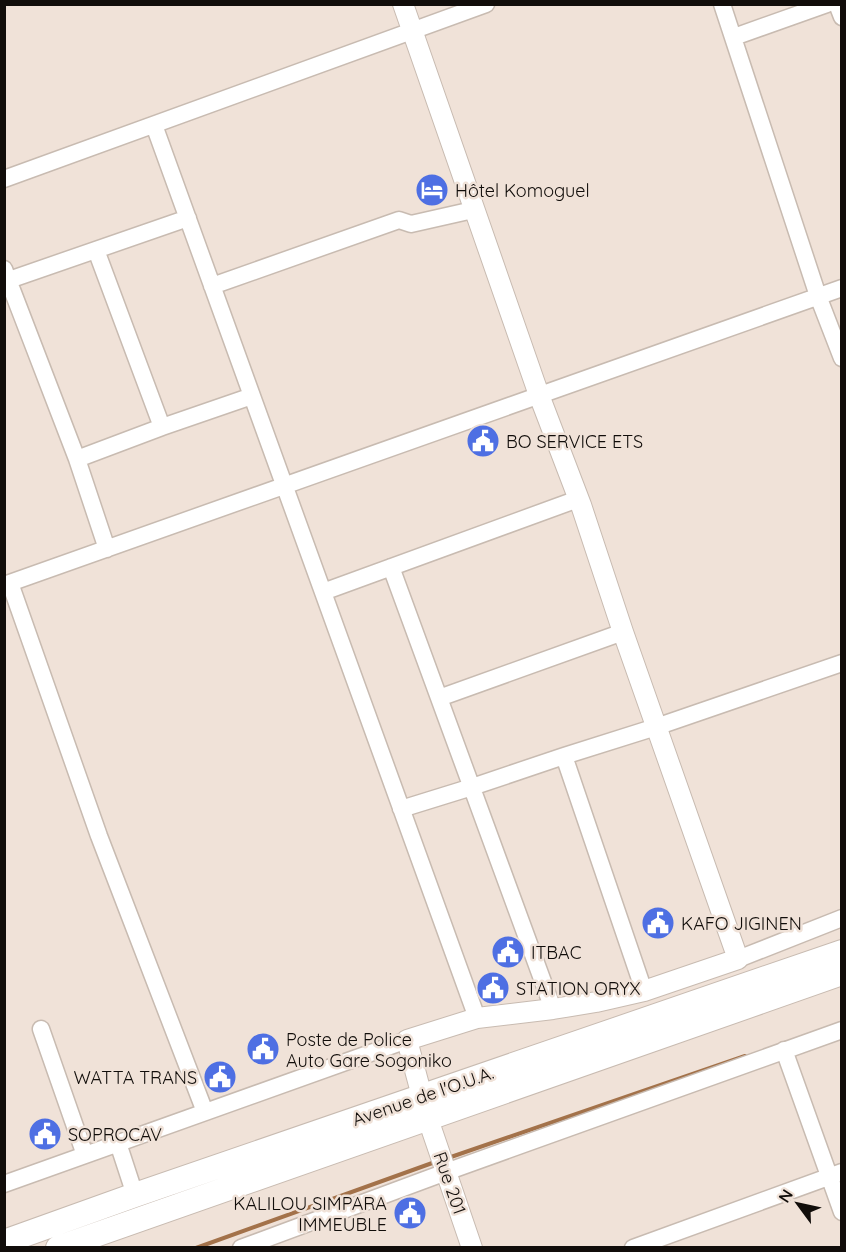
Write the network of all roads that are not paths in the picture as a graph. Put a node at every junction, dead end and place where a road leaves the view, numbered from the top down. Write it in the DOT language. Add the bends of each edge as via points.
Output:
graph roads {
  1 [pos="404,4"];
  2 [pos="486,4"];
  3 [pos="722,4"];
  4 [pos="827,4"];
  5 [pos="837,4"];
  6 [pos="842,17"];
  7 [pos="413,31"];
  8 [pos="734,37"];
  9 [pos="154,125"];
  10 [pos="4,179"];
  11 [pos="473,210"];
  12 [pos="188,218"];
  13 [pos="96,250"];
  14 [pos="7,274"];
  15 [pos="212,286"];
  16 [pos="842,288"];
  17 [pos="818,296"];
  18 [pos="842,358"];
  19 [pos="539,395"];
  20 [pos="252,396"];
  21 [pos="162,427"];
  22 [pos="77,459"];
  23 [pos="284,486"];
  24 [pos="578,499"];
  25 [pos="107,549"];
  26 [pos="391,567"];
  27 [pos="7,584"];
  28 [pos="323,592"];
  29 [pos="623,632"];
  30 [pos="842,663"];
  31 [pos="439,698"];
  32 [pos="656,727"];
  33 [pos="564,756"];
  34 [pos="472,787"];
  35 [pos="401,809"];
  36 [pos="842,918"];
  37 [pos="842,952"];
  38 [pos="738,959"];
  39 [pos="842,973"];
  40 [pos="644,991"];
  41 [pos="553,1009"];
  42 [pos="477,1018"];
  43 [pos="41,1029"];
  44 [pos="842,1030"];
  45 [pos="407,1040"];
  46 [pos="784,1050"];
  47 [pos="425,1108"];
  48 [pos="206,1112"];
  49 [pos="118,1143"];
  50 [pos="85,1155"];
  51 [pos="446,1172"];
  52 [pos="835,1174"];
  53 [pos="4,1184"];
  54 [pos="135,1195"];
  55 [pos="842,1212"];
  56 [pos="4,1242"];
  57 [pos="58,1248"];
  58 [pos="241,1248"];
  59 [pos="472,1248"];
  60 [pos="633,1248"];
  1 -- 7 [label="main road"];
  2 -- 7 [label="street"];
  3 -- 8 [label="street"];
  4 -- 8 [label="street"];
  5 -- 6 [label="street"];
  7 -- 9 [label="street"];
  7 -- 11 [label="main road"];
  8 -- 17 [label="street"];
  9 -- 10 [label="street"];
  9 -- 12 [label="street"];
  11 -- 15 [label="street" via="411,224 399,220"];
  11 -- 19 [label="main road"];
  12 -- 13 [label="street"];
  12 -- 15 [label="street"];
  13 -- 14 [label="street"];
  13 -- 21 [label="street"];
  14 -- 22 [label="street"];
  15 -- 20 [label="street"];
  16 -- 17 [label="street"];
  17 -- 18 [label="street"];
  17 -- 19 [label="street"];
  19 -- 23 [label="street"];
  19 -- 24 [label="main road"];
  20 -- 21 [label="street"];
  20 -- 23 [label="street"];
  21 -- 22 [label="street"];
  22 -- 25 [label="street"];
  23 -- 25 [label="street"];
  23 -- 28 [label="street"];
  24 -- 26 [label="street"];
  24 -- 29 [label="main road"];
  25 -- 27 [label="street"];
  26 -- 28 [label="street"];
  26 -- 31 [label="street"];
  27 -- 48 [label="street"];
  28 -- 35 [label="street"];
  29 -- 31 [label="street"];
  29 -- 32 [label="main road"];
  30 -- 32 [label="street"];
  31 -- 34 [label="street"];
  32 -- 33 [label="street"];
  32 -- 38 [label="main road"];
  33 -- 34 [label="street"];
  33 -- 40 [label="street"];
  34 -- 35 [label="street"];
  34 -- 41 [label="street"];
  35 -- 42 [label="street"];
  36 -- 38 [label="street"];
  37 -- 47 [label="highway, Avenue de l'O.U.A."];
  38 -- 40 [label="main road"];
  39 -- 47 [label="highway, Avenue de l'O.U.A."];
  40 -- 41 [label="main road"];
  41 -- 42 [label="main road"];
  42 -- 45 [label="main road"];
  43 -- 50 [label="street"];
  44 -- 46 [label="street"];
  45 -- 47 [label="main road, Rue 201"];
  45 -- 48 [label="street"];
  46 -- 51 [label="street"];
  46 -- 52 [label="street"];
  47 -- 51 [label="main road, Rue 201"];
  47 -- 54 [label="highway, Avenue de l'O.U.A."];
  47 -- 57 [label="highway, Avenue de l'O.U.A."];
  48 -- 49 [label="street"];
  49 -- 50 [label="street"];
  49 -- 54 [label="street"];
  50 -- 53 [label="street"];
  51 -- 58 [label="street"];
  51 -- 59 [label="main road, Rue 201"];
  52 -- 55 [label="street"];
  52 -- 60 [label="street"];
  54 -- 56 [label="highway, Avenue de l'O.U.A."];
}
